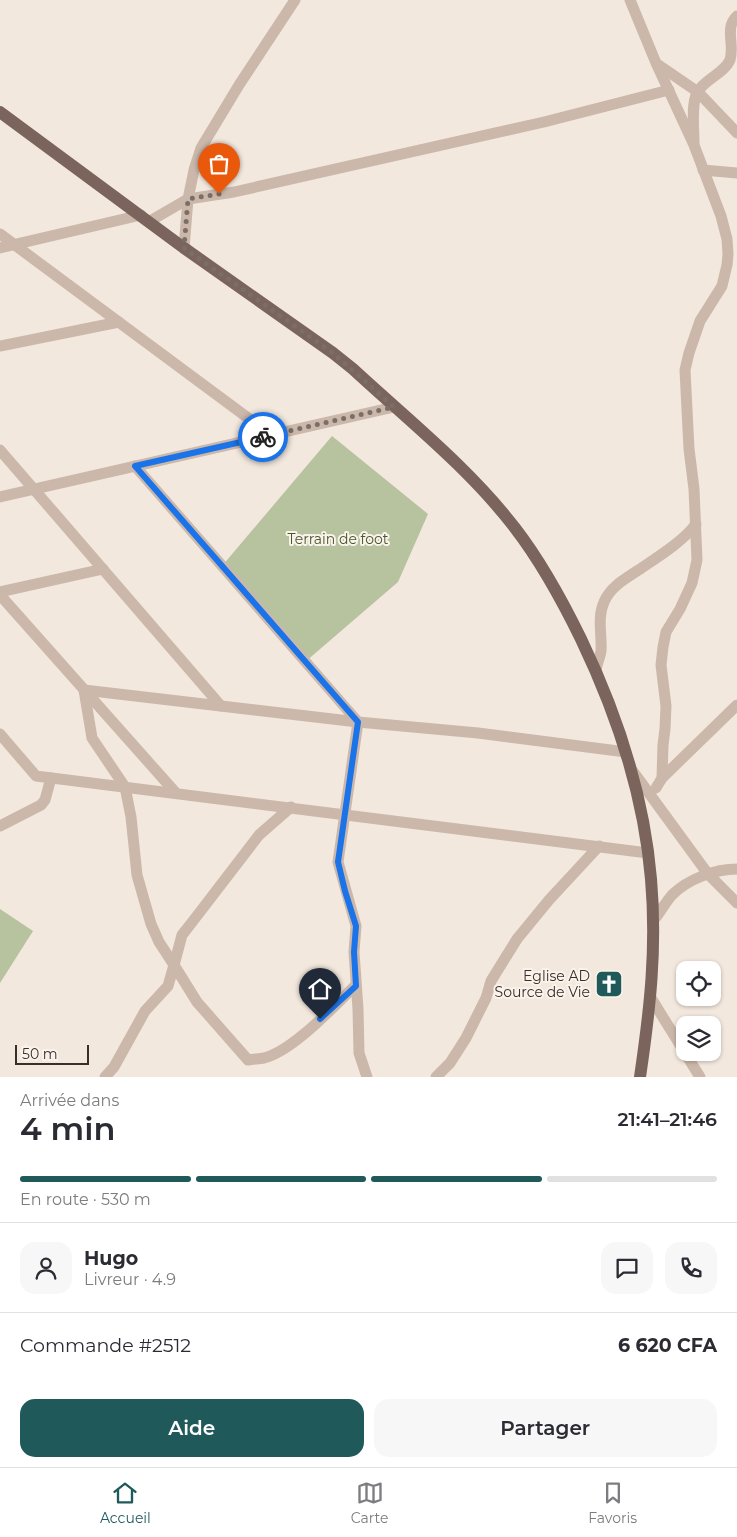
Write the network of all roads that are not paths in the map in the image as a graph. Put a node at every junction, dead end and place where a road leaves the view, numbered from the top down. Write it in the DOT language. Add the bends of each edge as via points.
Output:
graph roads {
  1 [pos="295,0"];
  2 [pos="630,0"];
  3 [pos="737,16"];
  4 [pos="656,62"];
  5 [pos="669,90"];
  6 [pos="698,92"];
  7 [pos="0,112"];
  8 [pos="737,133"];
  9 [pos="694,145"];
  10 [pos="703,170"];
  11 [pos="737,172"];
  12 [pos="188,199"];
  13 [pos="145,218"];
  14 [pos="0,234"];
  15 [pos="14,245"];
  16 [pos="0,248"];
  17 [pos="184,248"];
  18 [pos="119,322"];
  19 [pos="0,346"];
  20 [pos="394,407"];
  21 [pos="270,435"];
  22 [pos="0,450"];
  23 [pos="135,466"];
  24 [pos="34,489"];
  25 [pos="0,497"];
  26 [pos="696,524"];
  27 [pos="103,569"];
  28 [pos="0,594"];
  29 [pos="596,670"];
  30 [pos="84,690"];
  31 [pos="737,705"];
  32 [pos="221,706"];
  33 [pos="358,722"];
  34 [pos="0,734"];
  35 [pos="626,752"];
  36 [pos="631,769"];
  37 [pos="51,778"];
  38 [pos="125,787"];
  39 [pos="175,792"];
  40 [pos="291,807"];
  41 [pos="346,814"];
  42 [pos="0,826"];
  43 [pos="599,846"];
  44 [pos="648,853"];
  45 [pos="737,869"];
  46 [pos="708,874"];
  47 [pos="737,903"];
  48 [pos="653,921"];
  49 [pos="174,965"];
  50 [pos="356,986"];
  51 [pos="651,998"];
  52 [pos="105,1077"];
  53 [pos="367,1077"];
  54 [pos="436,1077"];
  55 [pos="640,1077"];
  56 [pos="700,1077"];
  1 -- 12 [label="street" via="201,148"];
  2 -- 4 [label="street"];
  3 -- 6 [label="street" via="730,27 730,59"];
  4 -- 5 [label="street"];
  4 -- 6 [label="street"];
  5 -- 9 [label="street"];
  5 -- 12 [label="street" via="234,192"];
  6 -- 8 [label="street"];
  6 -- 9 [label="street"];
  7 -- 13 [label="main road"];
  9 -- 10 [label="street"];
  10 -- 11 [label="street"];
  10 -- 26 [label="street" via="721,216 727,239 728,265 722,286 700,320 685,370"];
  12 -- 13 [label="street"];
  12 -- 17 [label="street"];
  13 -- 15 [label="street"];
  13 -- 17 [label="main road"];
  14 -- 15 [label="street"];
  15 -- 16 [label="street"];
  15 -- 18 [label="street"];
  17 -- 20 [label="main road" via="333,353"];
  18 -- 19 [label="street"];
  18 -- 21 [label="street"];
  20 -- 21 [label="street"];
  20 -- 29 [label="main road" via="478,485 515,528 556,588"];
  21 -- 23 [label="street"];
  22 -- 24 [label="street"];
  23 -- 24 [label="street"];
  23 -- 33 [label="street"];
  24 -- 25 [label="street"];
  24 -- 27 [label="street"];
  26 -- 29 [label="street" via="690,532 617,584 607,596 601,610 601,649"];
  26 -- 31 [label="street" via="698,549 695,571 686,596 666,632 662,648 666,706 659,783"];
  27 -- 28 [label="street"];
  27 -- 32 [label="street"];
  28 -- 30 [label="street"];
  29 -- 35 [label="main road"];
  30 -- 32 [label="street"];
  30 -- 38 [label="street" via="92,738"];
  30 -- 39 [label="street"];
  32 -- 33 [label="street"];
  33 -- 35 [label="street"];
  33 -- 41 [label="street"];
  34 -- 37 [label="street" via="36,776"];
  35 -- 36 [label="main road"];
  36 -- 44 [label="main road"];
  36 -- 46 [label="street"];
  37 -- 38 [label="street"];
  37 -- 42 [label="street" via="41,806"];
  38 -- 39 [label="street"];
  38 -- 49 [label="street" via="137,875 151,924"];
  39 -- 40 [label="street"];
  40 -- 41 [label="street"];
  40 -- 49 [label="street" via="259,835 193,920 182,935"];
  41 -- 43 [label="street"];
  41 -- 50 [label="street" via="338,862 356,926"];
  43 -- 44 [label="street"];
  43 -- 54 [label="street" via="517,938 491,981 466,1038 450,1063"];
  44 -- 48 [label="main road"];
  45 -- 46 [label="street"];
  46 -- 47 [label="street"];
  46 -- 48 [label="street" via="672,896"];
  48 -- 51 [label="main road"];
  49 -- 50 [label="street" via="197,1002 248,1060 274,1055 296,1041"];
  49 -- 52 [label="street" via="168,986 145,1011 114,1067"];
  50 -- 53 [label="street" via="359,1053"];
  51 -- 55 [label="main road"];
  51 -- 56 [label="street"];
}
